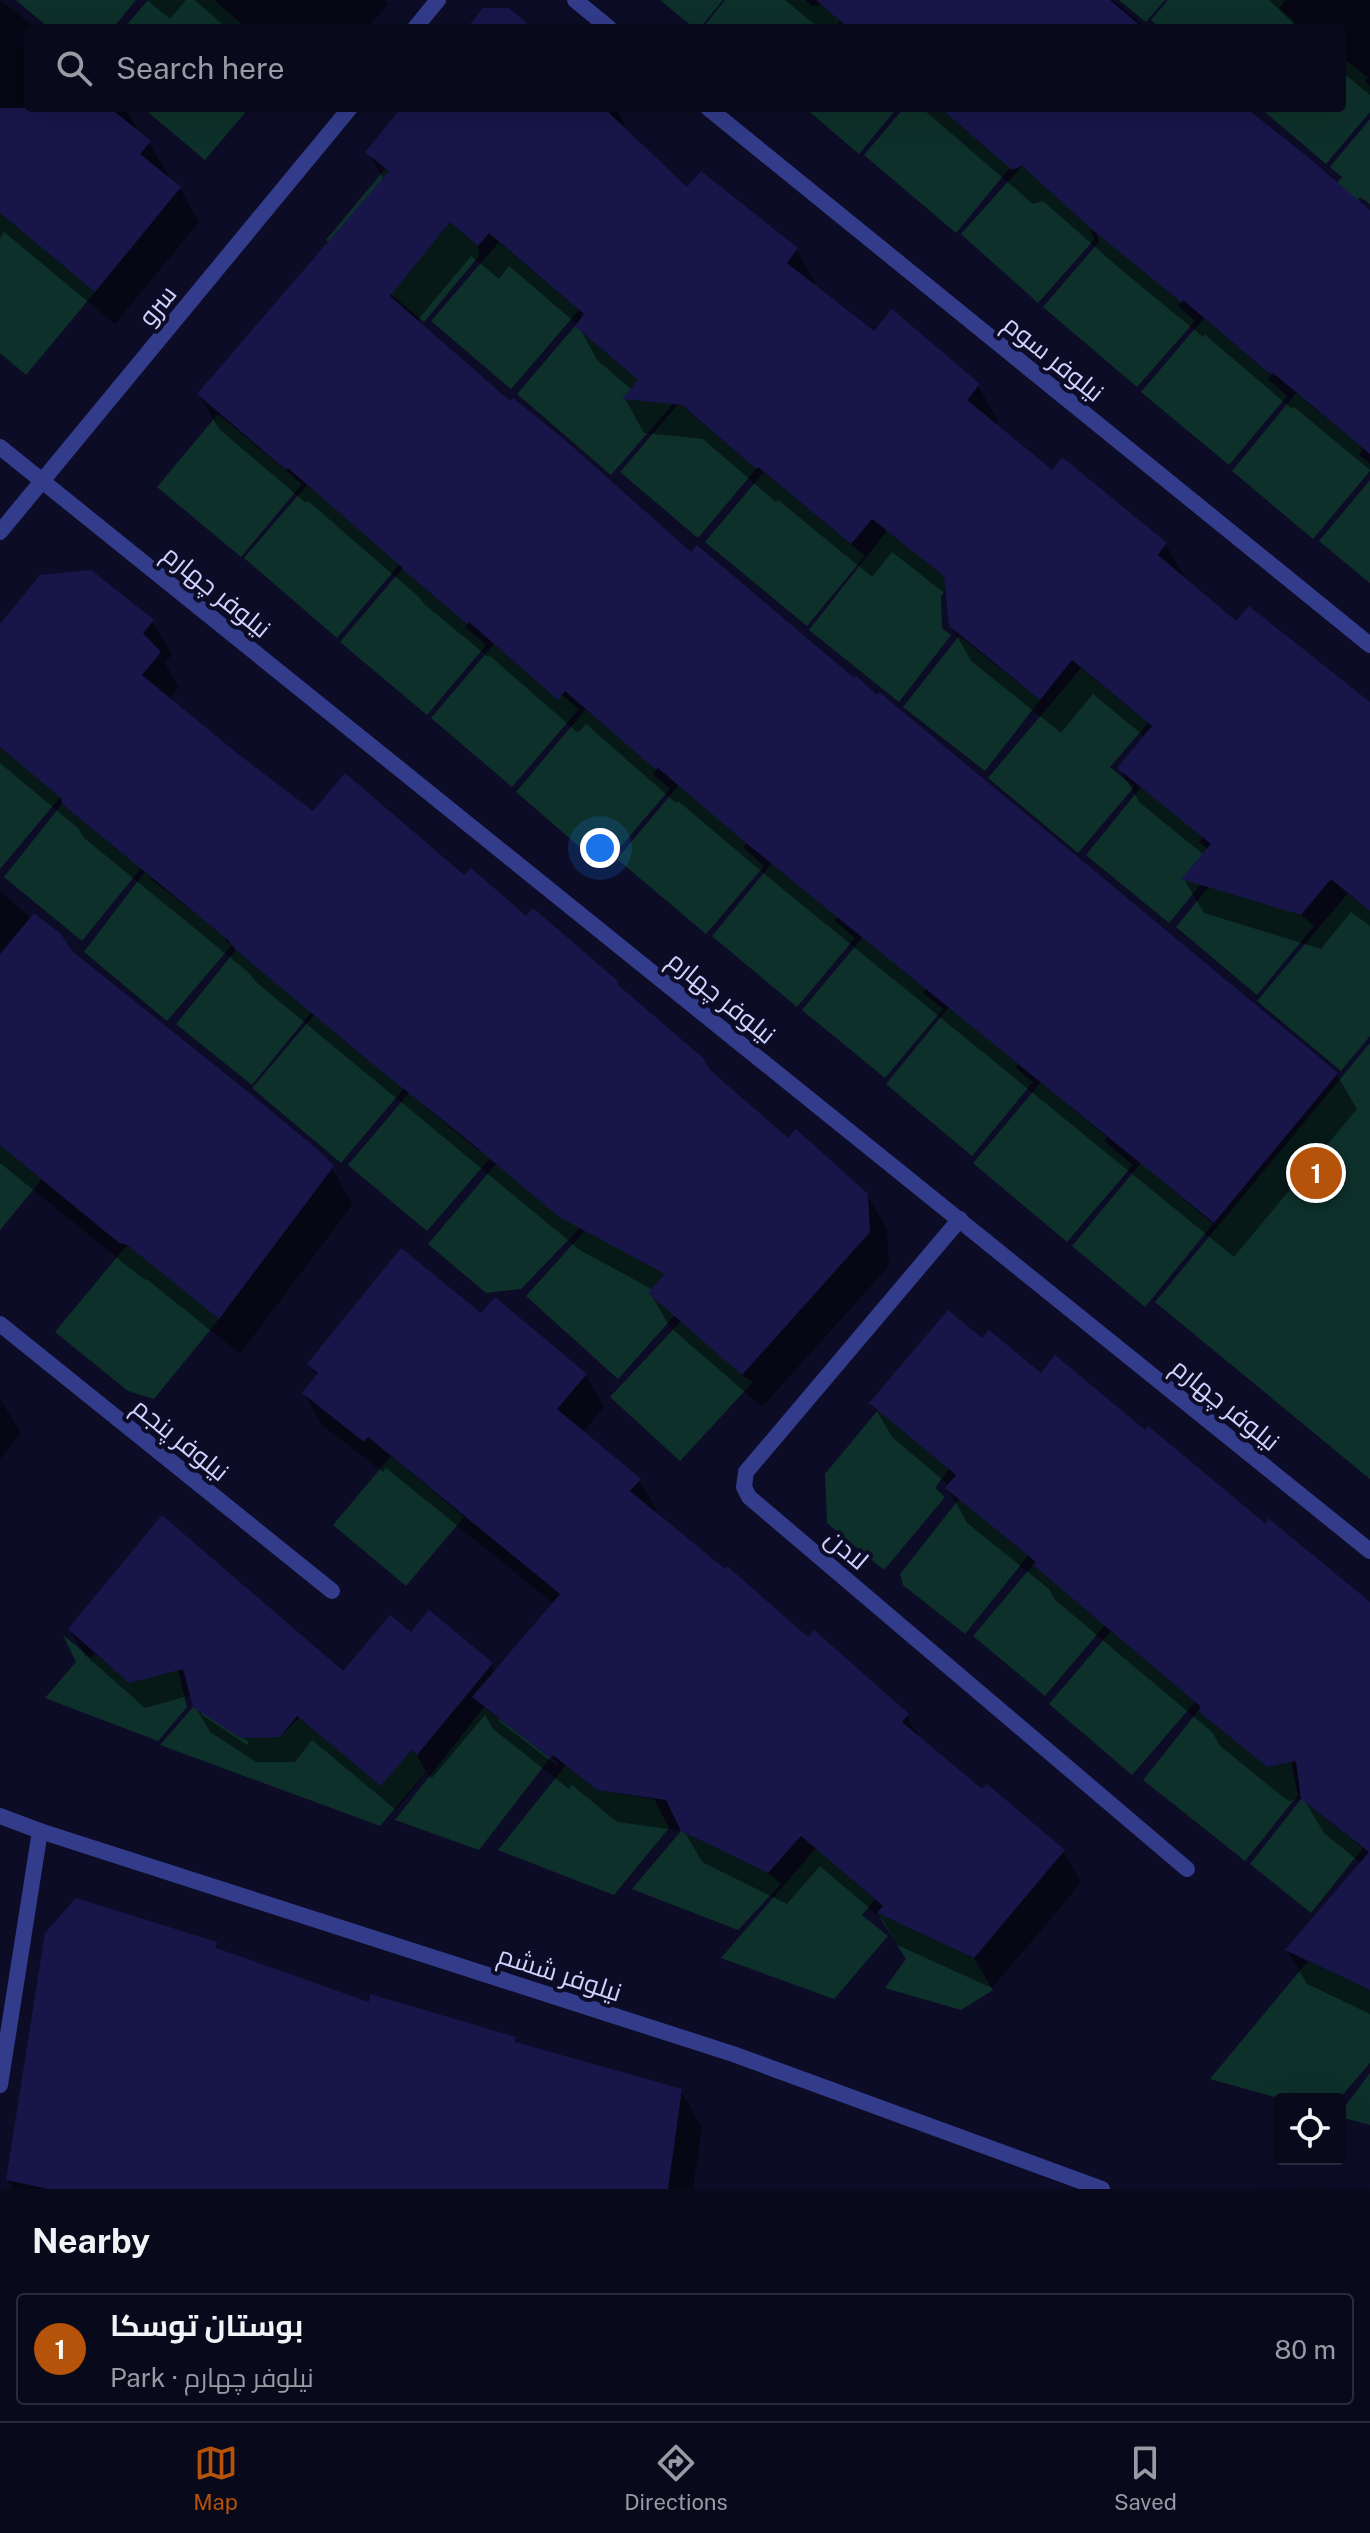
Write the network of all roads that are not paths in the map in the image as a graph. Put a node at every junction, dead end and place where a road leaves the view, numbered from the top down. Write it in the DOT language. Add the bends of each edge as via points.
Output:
graph roads {
  1 [pos="438,0"];
  2 [pos="575,0"];
  3 [pos="418,24"];
  4 [pos="604,24"];
  5 [pos="347,112"];
  6 [pos="713,112"];
  7 [pos="0,447"];
  8 [pos="43,482"];
  9 [pos="0,532"];
  10 [pos="1370,645"];
  11 [pos="960,1219"];
  12 [pos="0,1324"];
  13 [pos="1370,1551"];
  14 [pos="332,1591"];
  15 [pos="0,1816"];
  16 [pos="40,1831"];
  17 [pos="1187,1869"];
  18 [pos="0,2085"];
  19 [pos="1102,2189"];
  1 -- 3 [label="street"];
  2 -- 4 [label="street"];
  5 -- 8 [label="street, سرو"];
  6 -- 10 [label="street, نیلوفر سوم"];
  7 -- 8 [label="street, نیلوفر چهارم"];
  8 -- 9 [label="street, سرو"];
  8 -- 11 [label="street, نیلوفر چهارم"];
  11 -- 13 [label="street, نیلوفر چهارم"];
  11 -- 17 [label="street, لادن" via="746,1472 744,1487 749,1497"];
  12 -- 14 [label="street, نیلوفر پنجم"];
  15 -- 16 [label="street, نیلوفر ششم"];
  16 -- 18 [label="street"];
  16 -- 19 [label="street, نیلوفر ششم" via="733,2054"];
}
